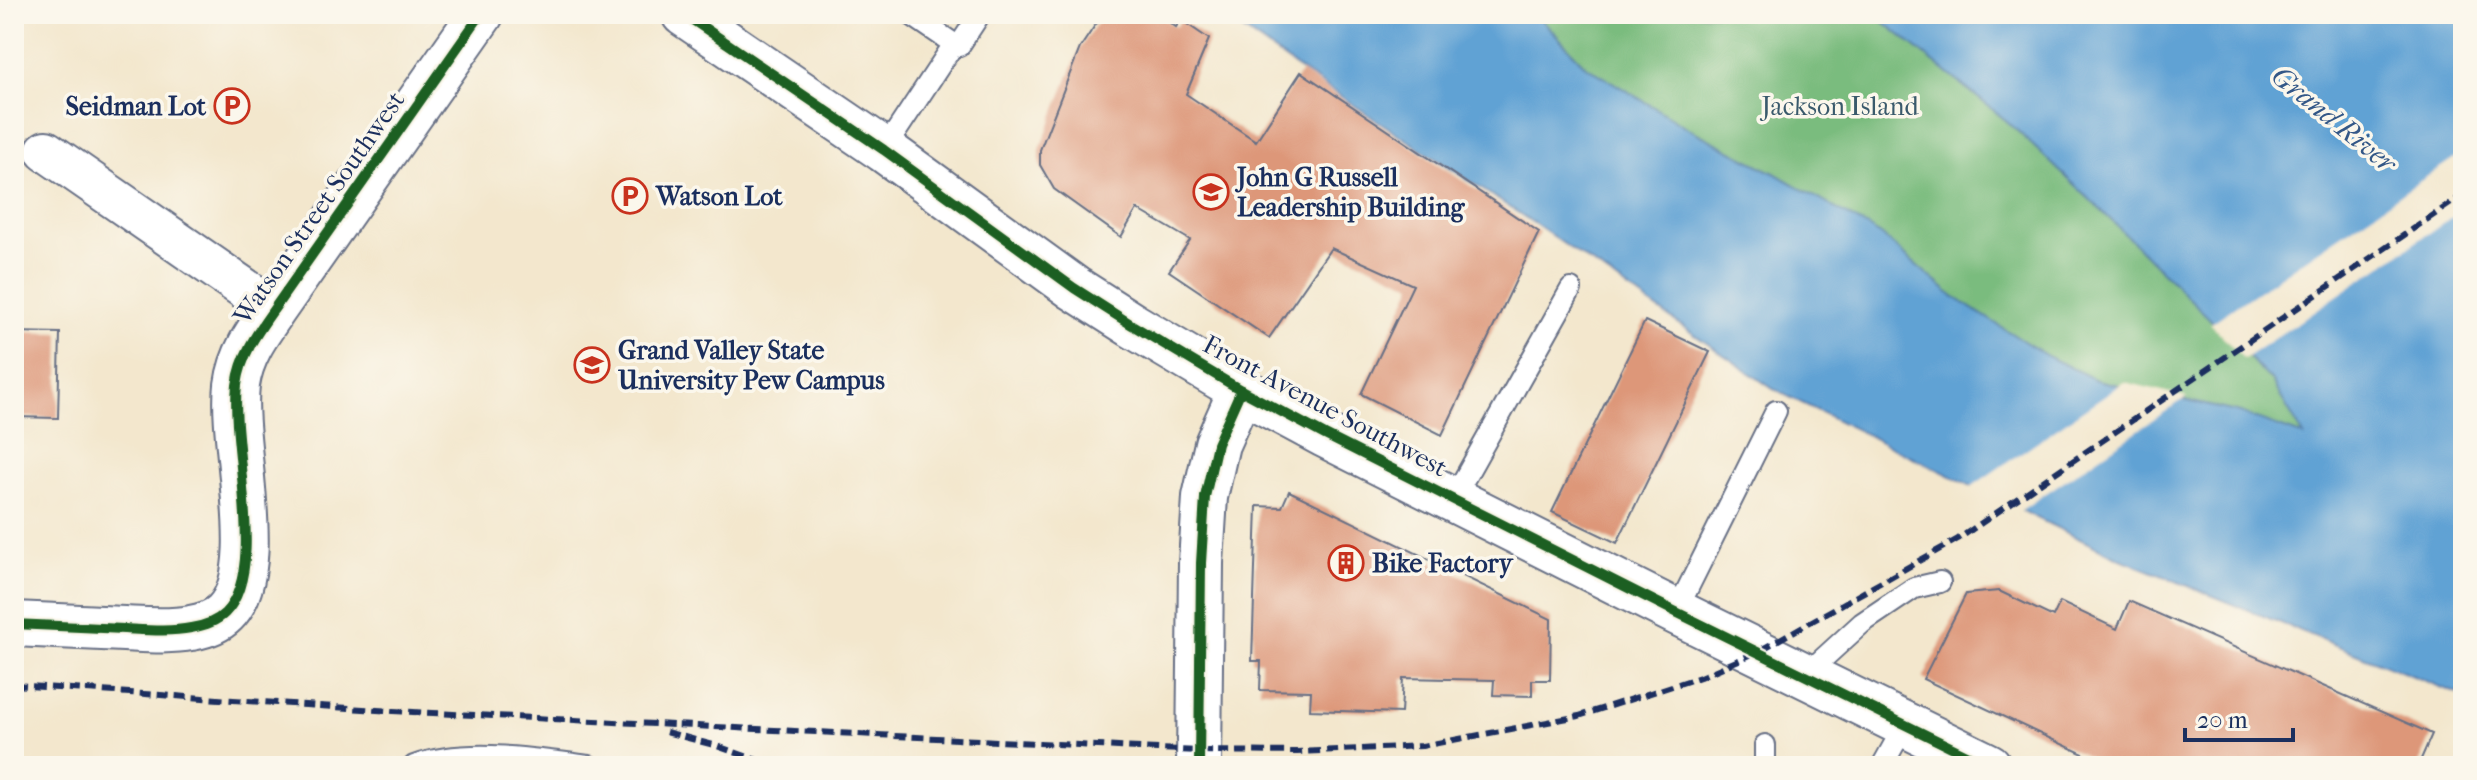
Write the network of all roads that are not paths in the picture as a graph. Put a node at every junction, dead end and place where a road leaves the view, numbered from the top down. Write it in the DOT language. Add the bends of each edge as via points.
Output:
graph roads {
  1 [pos="481,14"];
  2 [pos="684,14"];
  3 [pos="910,14"];
  4 [pos="980,14"];
  5 [pos="954,44"];
  6 [pos="884,150"];
  7 [pos="46,151"];
  8 [pos="1571,289"];
  9 [pos="274,309"];
  10 [pos="1241,390"];
  11 [pos="1776,411"];
  12 [pos="1453,499"];
  13 [pos="1940,582"];
  14 [pos="1676,612"];
  15 [pos="14,624"];
  16 [pos="1804,676"];
  17 [pos="1905,725"];
  18 [pos="1765,745"];
  19 [pos="414,766"];
  20 [pos="589,766"];
  21 [pos="1199,766"];
  22 [pos="1765,766"];
  23 [pos="1882,766"];
  24 [pos="1989,766"];
  1 -- 9 [label="street, Watson Street Southwest"];
  2 -- 6 [label="street, Front Avenue Southwest"];
  3 -- 5 [label="lane"];
  4 -- 5 [label="lane" via="959,46"];
  5 -- 6 [label="lane"];
  6 -- 10 [label="street, Front Avenue Southwest" via="1074,288"];
  7 -- 9 [label="street"];
  8 -- 12 [label="lane"];
  9 -- 15 [label="street, Watson Street Southwest" via="246,353 237,387 246,535 242,578 224,615 191,628 164,630"];
  10 -- 12 [label="street, Front Avenue Southwest"];
  10 -- 21 [label="street" via="1217,444 1205,497"];
  11 -- 14 [label="lane"];
  12 -- 14 [label="street, Front Avenue Southwest"];
  13 -- 16 [label="lane" via="1914,588 1862,623"];
  14 -- 16 [label="street, Front Avenue Southwest"];
  16 -- 17 [label="street, Front Avenue Southwest"];
  17 -- 23 [label="lane"];
  17 -- 24 [label="street, Front Avenue Southwest"];
  18 -- 22 [label="lane"];
  19 -- 20 [label="lane" via="472,756"];
}
